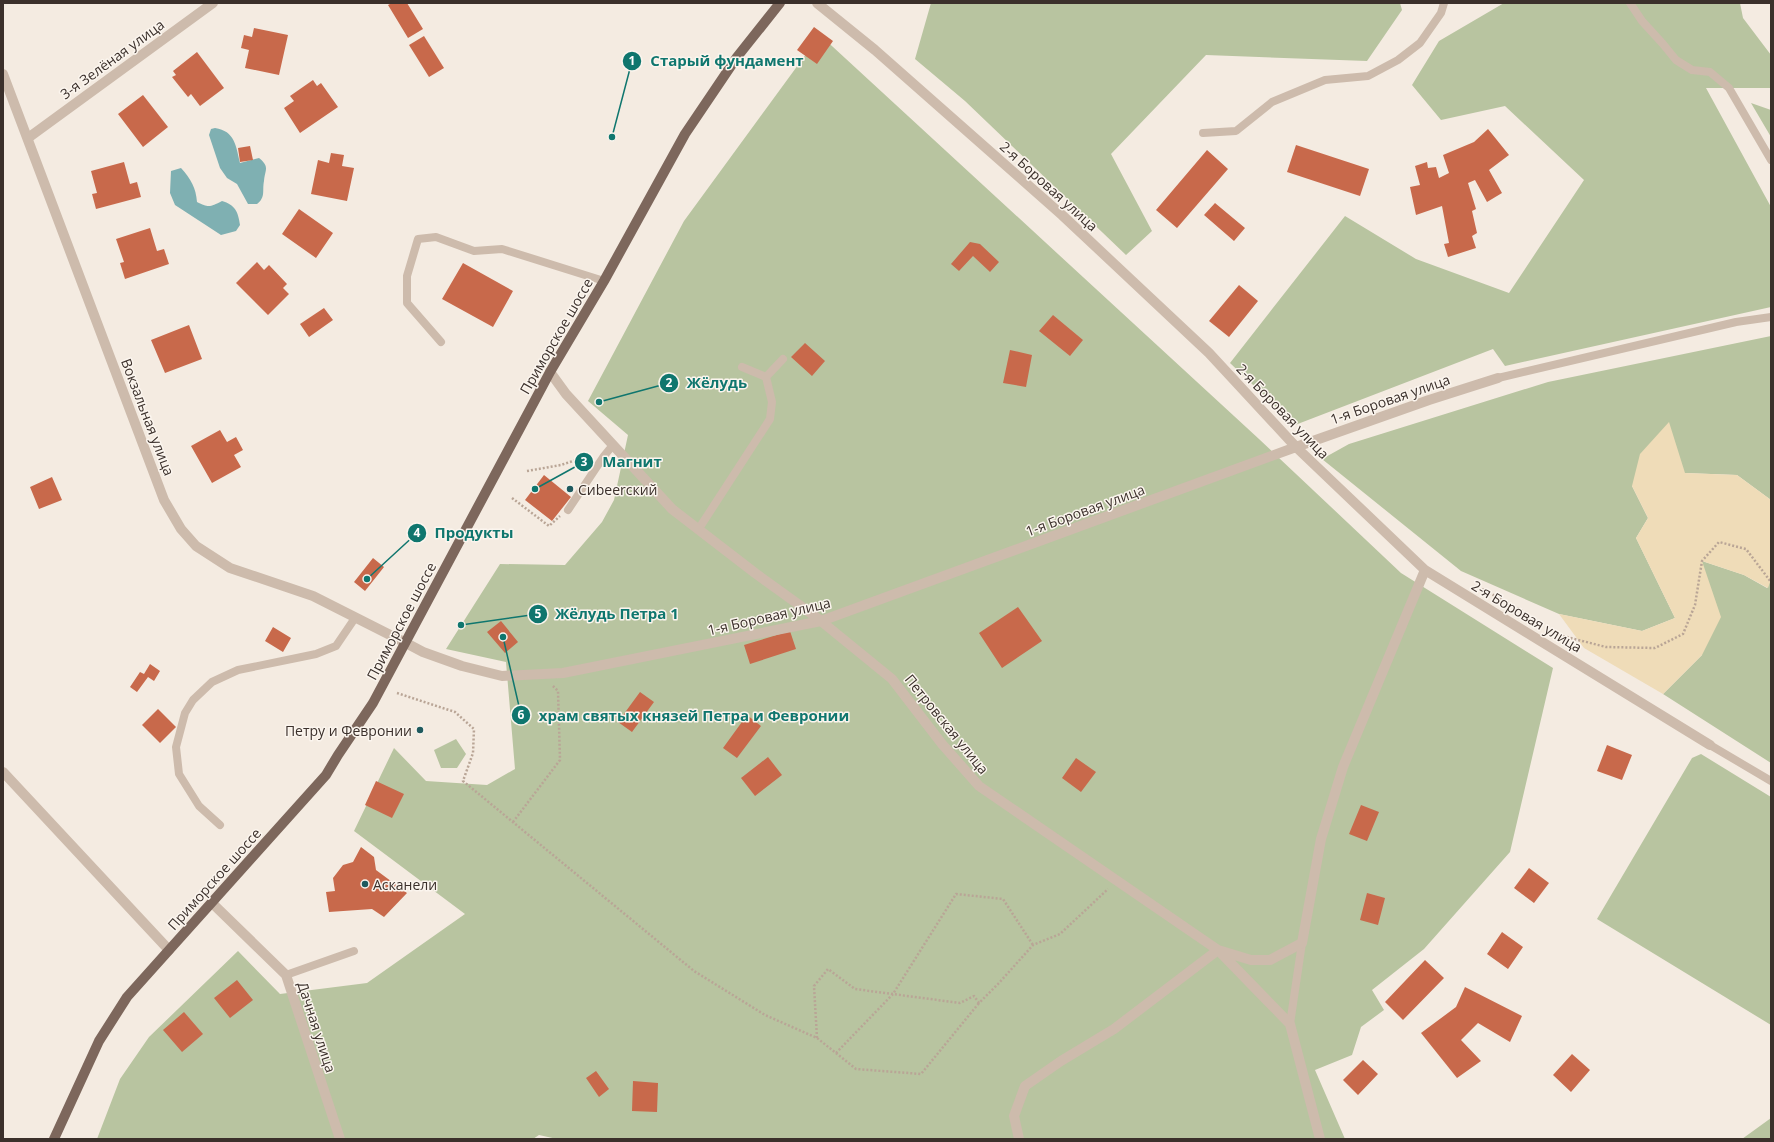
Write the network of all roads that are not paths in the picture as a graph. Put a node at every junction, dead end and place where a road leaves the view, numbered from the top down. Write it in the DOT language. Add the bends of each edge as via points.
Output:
graph roads {
  1 [pos="213,3"];
  2 [pos="780,3"];
  3 [pos="817,3"];
  4 [pos="1444,3"];
  5 [pos="1630,3"];
  6 [pos="3,74"];
  7 [pos="1204,133"];
  8 [pos="28,138"];
  9 [pos="1771,160"];
  10 [pos="604,281"];
  11 [pos="1771,317"];
  12 [pos="441,342"];
  13 [pos="784,359"];
  14 [pos="742,366"];
  15 [pos="550,372"];
  16 [pos="766,377"];
  17 [pos="1498,378"];
  18 [pos="613,445"];
  19 [pos="1296,447"];
  20 [pos="568,510"];
  21 [pos="698,530"];
  22 [pos="1425,570"];
  23 [pos="355,618"];
  24 [pos="821,621"];
  25 [pos="406,643"];
  26 [pos="1710,745"];
  27 [pos="3,772"];
  28 [pos="1771,781"];
  29 [pos="220,825"];
  30 [pos="212,903"];
  31 [pos="1302,943"];
  32 [pos="169,950"];
  33 [pos="1218,950"];
  34 [pos="354,951"];
  35 [pos="286,975"];
  36 [pos="1290,1024"];
  37 [pos="54,1139"];
  38 [pos="340,1139"];
  39 [pos="1019,1139"];
  40 [pos="1320,1139"];
  1 -- 8 [label="street, 3-я Зелёная улица"];
  2 -- 10 [label="main road, Приморское шоссе" via="737,57 685,134"];
  3 -- 19 [label="street, 2-я Боровая улица" via="875,50 1062,215 1209,352"];
  4 -- 7 [label="lane" via="1420,43 1398,60 1368,76 1324,80 1272,102 1236,131"];
  5 -- 9 [label="lane" via="1676,60 1692,70 1710,72 1729,88"];
  6 -- 8 [label="street, Вокзальная улица"];
  8 -- 23 [label="street, Вокзальная улица" via="164,500 181,529 196,546 230,568 313,596"];
  10 -- 12 [label="lane" via="502,249 474,251 436,237 418,239 407,276 407,304"];
  10 -- 15 [label="main road, Приморское шоссе"];
  11 -- 17 [label="lane, 1-я Боровая улица" via="1736,322"];
  13 -- 16 [label="lane"];
  14 -- 16 [label="lane"];
  15 -- 18 [label="street, Петровская улица" via="566,394"];
  15 -- 25 [label="main road, Приморское шоссе"];
  16 -- 21 [label="lane" via="772,402 770,419"];
  17 -- 19 [label="street, 1-я Боровая улица"];
  18 -- 20 [label="lane"];
  18 -- 21 [label="street, Петровская улица" via="672,509"];
  19 -- 22 [label="street, 2-я Боровая улица"];
  19 -- 24 [label="street, 1-я Боровая улица"];
  21 -- 24 [label="street, Петровская улица"];
  22 -- 26 [label="street, 2-я Боровая улица"];
  22 -- 31 [label="street" via="1343,767 1321,839"];
  23 -- 25 [label="street, Вокзальная улица"];
  23 -- 29 [label="lane" via="336,646 316,654 238,670 212,682 193,700 185,713 176,747 179,774 199,806"];
  24 -- 25 [label="street, 1-я Боровая улица" via="563,673 502,676 462,666"];
  24 -- 33 [label="street, Петровская улица" via="892,679 942,744 979,786"];
  25 -- 30 [label="main road, Приморское шоссе" via="373,703 326,775"];
  26 -- 28 [label="lane, 2-я Боровая улица"];
  27 -- 32 [label="street"];
  30 -- 32 [label="main road, Приморское шоссе"];
  30 -- 35 [label="street, Дачная улица"];
  31 -- 33 [label="street" via="1270,960 1251,960"];
  31 -- 36 [label="lane"];
  32 -- 37 [label="main road, Приморское шоссе" via="127,997 99,1041"];
  33 -- 36 [label="street, Петровская улица"];
  33 -- 39 [label="street" via="1114,1029 1025,1086 1014,1116"];
  34 -- 35 [label="lane"];
  35 -- 38 [label="street, Дачная улица"];
  36 -- 40 [label="street, Петровская улица"];
}
